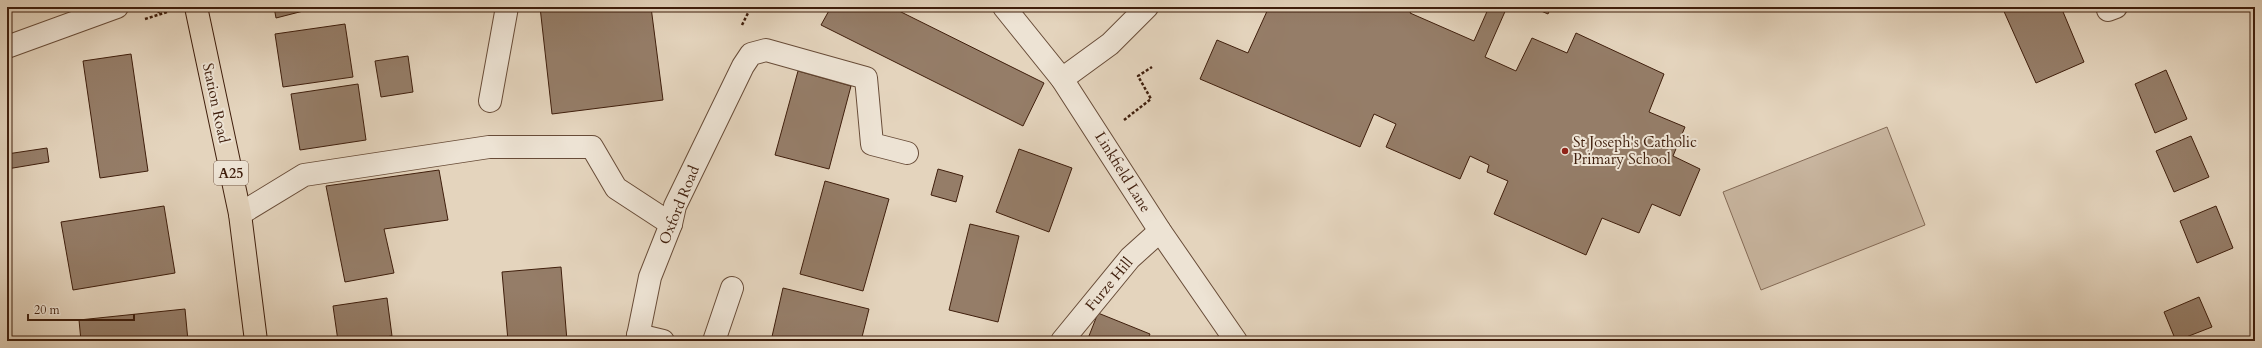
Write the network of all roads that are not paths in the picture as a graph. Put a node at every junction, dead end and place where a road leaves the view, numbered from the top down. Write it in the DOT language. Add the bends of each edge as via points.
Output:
graph roads {
  1 [pos="117,7"];
  2 [pos="196,7"];
  3 [pos="507,7"];
  4 [pos="1004,7"];
  5 [pos="1147,7"];
  6 [pos="7,47"];
  7 [pos="1062,79"];
  8 [pos="490,102"];
  9 [pos="907,153"];
  10 [pos="240,214"];
  11 [pos="671,224"];
  12 [pos="1160,231"];
  13 [pos="732,288"];
  14 [pos="637,338"];
  15 [pos="256,341"];
  16 [pos="663,341"];
  17 [pos="714,341"];
  18 [pos="1062,341"];
  19 [pos="1236,341"];
  1 -- 6 [label="street"];
  2 -- 10 [label="main road, Station Road / A25"];
  3 -- 8 [label="street"];
  4 -- 7 [label="street, Linkfield Lane"];
  5 -- 7 [label="street" via="1110,44"];
  7 -- 12 [label="street, Linkfield Lane"];
  9 -- 11 [label="street, Oxford Road" via="872,144 866,78 766,50 751,54 675,206"];
  10 -- 11 [label="street" via="304,175 489,148 592,147 616,188"];
  10 -- 15 [label="main road, Station Road / A25"];
  11 -- 14 [label="street, Oxford Road" via="650,277"];
  12 -- 18 [label="street, Furze Hill" via="1130,258"];
  12 -- 19 [label="street, Linkfield Lane"];
  13 -- 17 [label="street"];
  14 -- 16 [label="street"];
}
